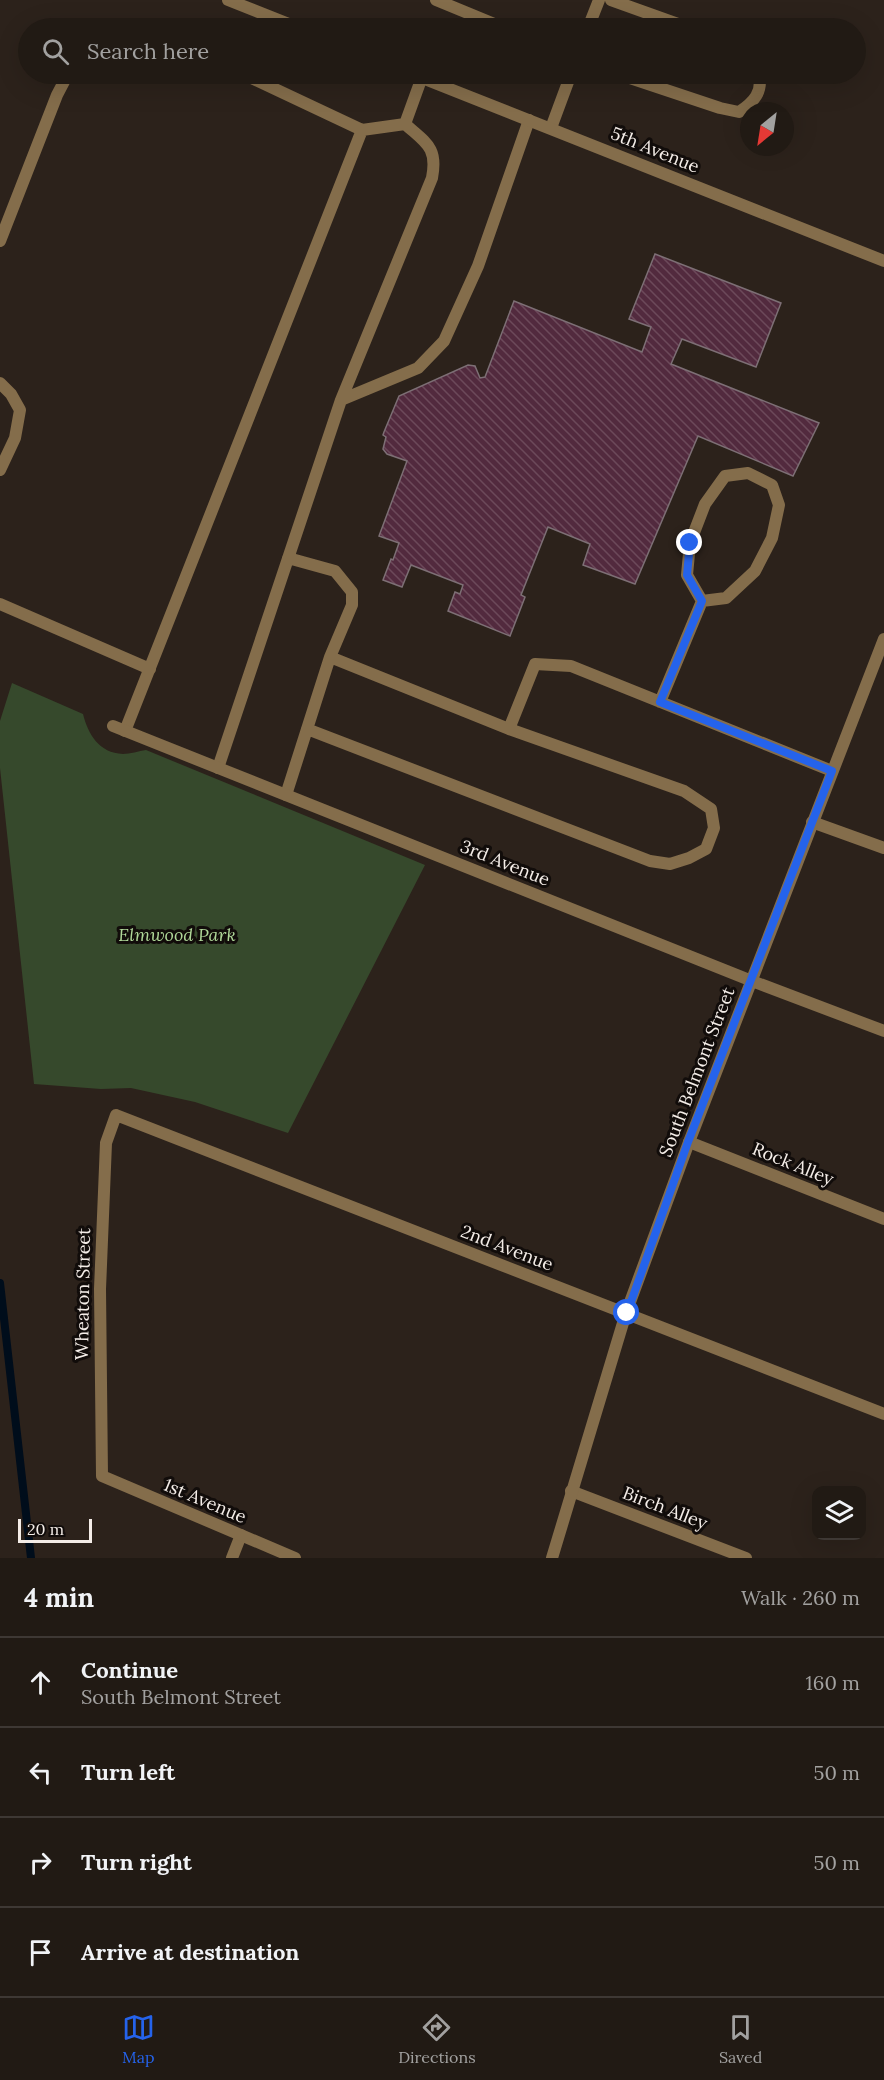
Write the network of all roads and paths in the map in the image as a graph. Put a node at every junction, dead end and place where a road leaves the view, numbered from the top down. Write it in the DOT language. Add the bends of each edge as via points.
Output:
graph roads {
  1 [pos="228,0"];
  2 [pos="436,0"];
  3 [pos="599,0"];
  4 [pos="611,0"];
  5 [pos="274,18"];
  6 [pos="480,18"];
  7 [pos="592,18"];
  8 [pos="661,18"];
  9 [pos="63,84"];
  10 [pos="264,84"];
  11 [pos="415,84"];
  12 [pos="440,84"];
  13 [pos="567,84"];
  14 [pos="648,84"];
  15 [pos="759,84"];
  16 [pos="530,120"];
  17 [pos="405,124"];
  18 [pos="551,128"];
  19 [pos="362,130"];
  20 [pos="0,242"];
  21 [pos="884,261"];
  22 [pos="0,383"];
  23 [pos="341,400"];
  24 [pos="0,470"];
  25 [pos="288,558"];
  26 [pos="702,601"];
  27 [pos="0,604"];
  28 [pos="883,644"];
  29 [pos="330,657"];
  30 [pos="150,669"];
  31 [pos="660,702"];
  32 [pos="113,726"];
  33 [pos="307,729"];
  34 [pos="509,729"];
  35 [pos="125,731"];
  36 [pos="218,768"];
  37 [pos="832,771"];
  38 [pos="286,795"];
  39 [pos="812,822"];
  40 [pos="884,848"];
  41 [pos="752,981"];
  42 [pos="884,1031"];
  43 [pos="116,1115"];
  44 [pos="688,1142"];
  45 [pos="884,1219"];
  46 [pos="627,1313"];
  47 [pos="884,1414"];
  48 [pos="102,1476"];
  49 [pos="571,1491"];
  50 [pos="241,1535"];
  51 [pos="232,1558"];
  52 [pos="295,1558"];
  53 [pos="552,1558"];
  54 [pos="746,1558"];
  1 -- 5 [label="street"];
  2 -- 6 [label="street"];
  3 -- 7 [label="street"];
  4 -- 8 [label="street"];
  9 -- 20 [label="street"];
  10 -- 19 [label="street"];
  11 -- 17 [label="street"];
  12 -- 16 [label="street, 5th Avenue"];
  13 -- 18 [label="street"];
  14 -- 15 [label="street" via="739,112 753,102"];
  16 -- 18 [label="street, 5th Avenue"];
  16 -- 23 [label="street" via="478,266 444,341 418,368"];
  17 -- 19 [label="street"];
  17 -- 23 [label="street" via="431,148 435,163 432,178"];
  18 -- 21 [label="street, 5th Avenue"];
  19 -- 30 [label="street"];
  22 -- 24 [label="street" via="20,410 15,438"];
  23 -- 25 [label="street"];
  25 -- 29 [label="street" via="336,571 351,592 352,604"];
  25 -- 36 [label="street"];
  26 -- 26 [label="street" via="726,598 755,571 772,538 779,505 772,485 748,473 725,476 705,504 690,543 687,575"];
  26 -- 31 [label="street"];
  27 -- 30 [label="street"];
  28 -- 37 [label="street, South Belmont Street"];
  29 -- 33 [label="street"];
  29 -- 34 [label="street"];
  30 -- 35 [label="street"];
  31 -- 34 [label="street" via="571,666 535,664"];
  31 -- 37 [label="street"];
  32 -- 35 [label="street, 3rd Avenue"];
  33 -- 34 [label="street" via="650,861 670,864 706,849 714,828 711,809 684,790"];
  33 -- 38 [label="street"];
  35 -- 36 [label="street, 3rd Avenue"];
  36 -- 38 [label="street, 3rd Avenue"];
  37 -- 39 [label="street, South Belmont Street"];
  38 -- 41 [label="street, 3rd Avenue"];
  39 -- 40 [label="street"];
  39 -- 41 [label="street, South Belmont Street"];
  41 -- 42 [label="street, 3rd Avenue"];
  41 -- 44 [label="street, South Belmont Street"];
  43 -- 46 [label="street, 2nd Avenue"];
  43 -- 48 [label="street, Wheaton Street" via="106,1143 100,1289"];
  44 -- 45 [label="street, Rock Alley"];
  44 -- 46 [label="street, South Belmont Street"];
  46 -- 47 [label="street, 2nd Avenue"];
  46 -- 49 [label="street, South Belmont Street"];
  48 -- 50 [label="street, 1st Avenue"];
  49 -- 53 [label="street, South Belmont Street"];
  49 -- 54 [label="street, Birch Alley"];
  50 -- 51 [label="street"];
  50 -- 52 [label="street, 1st Avenue"];
}
